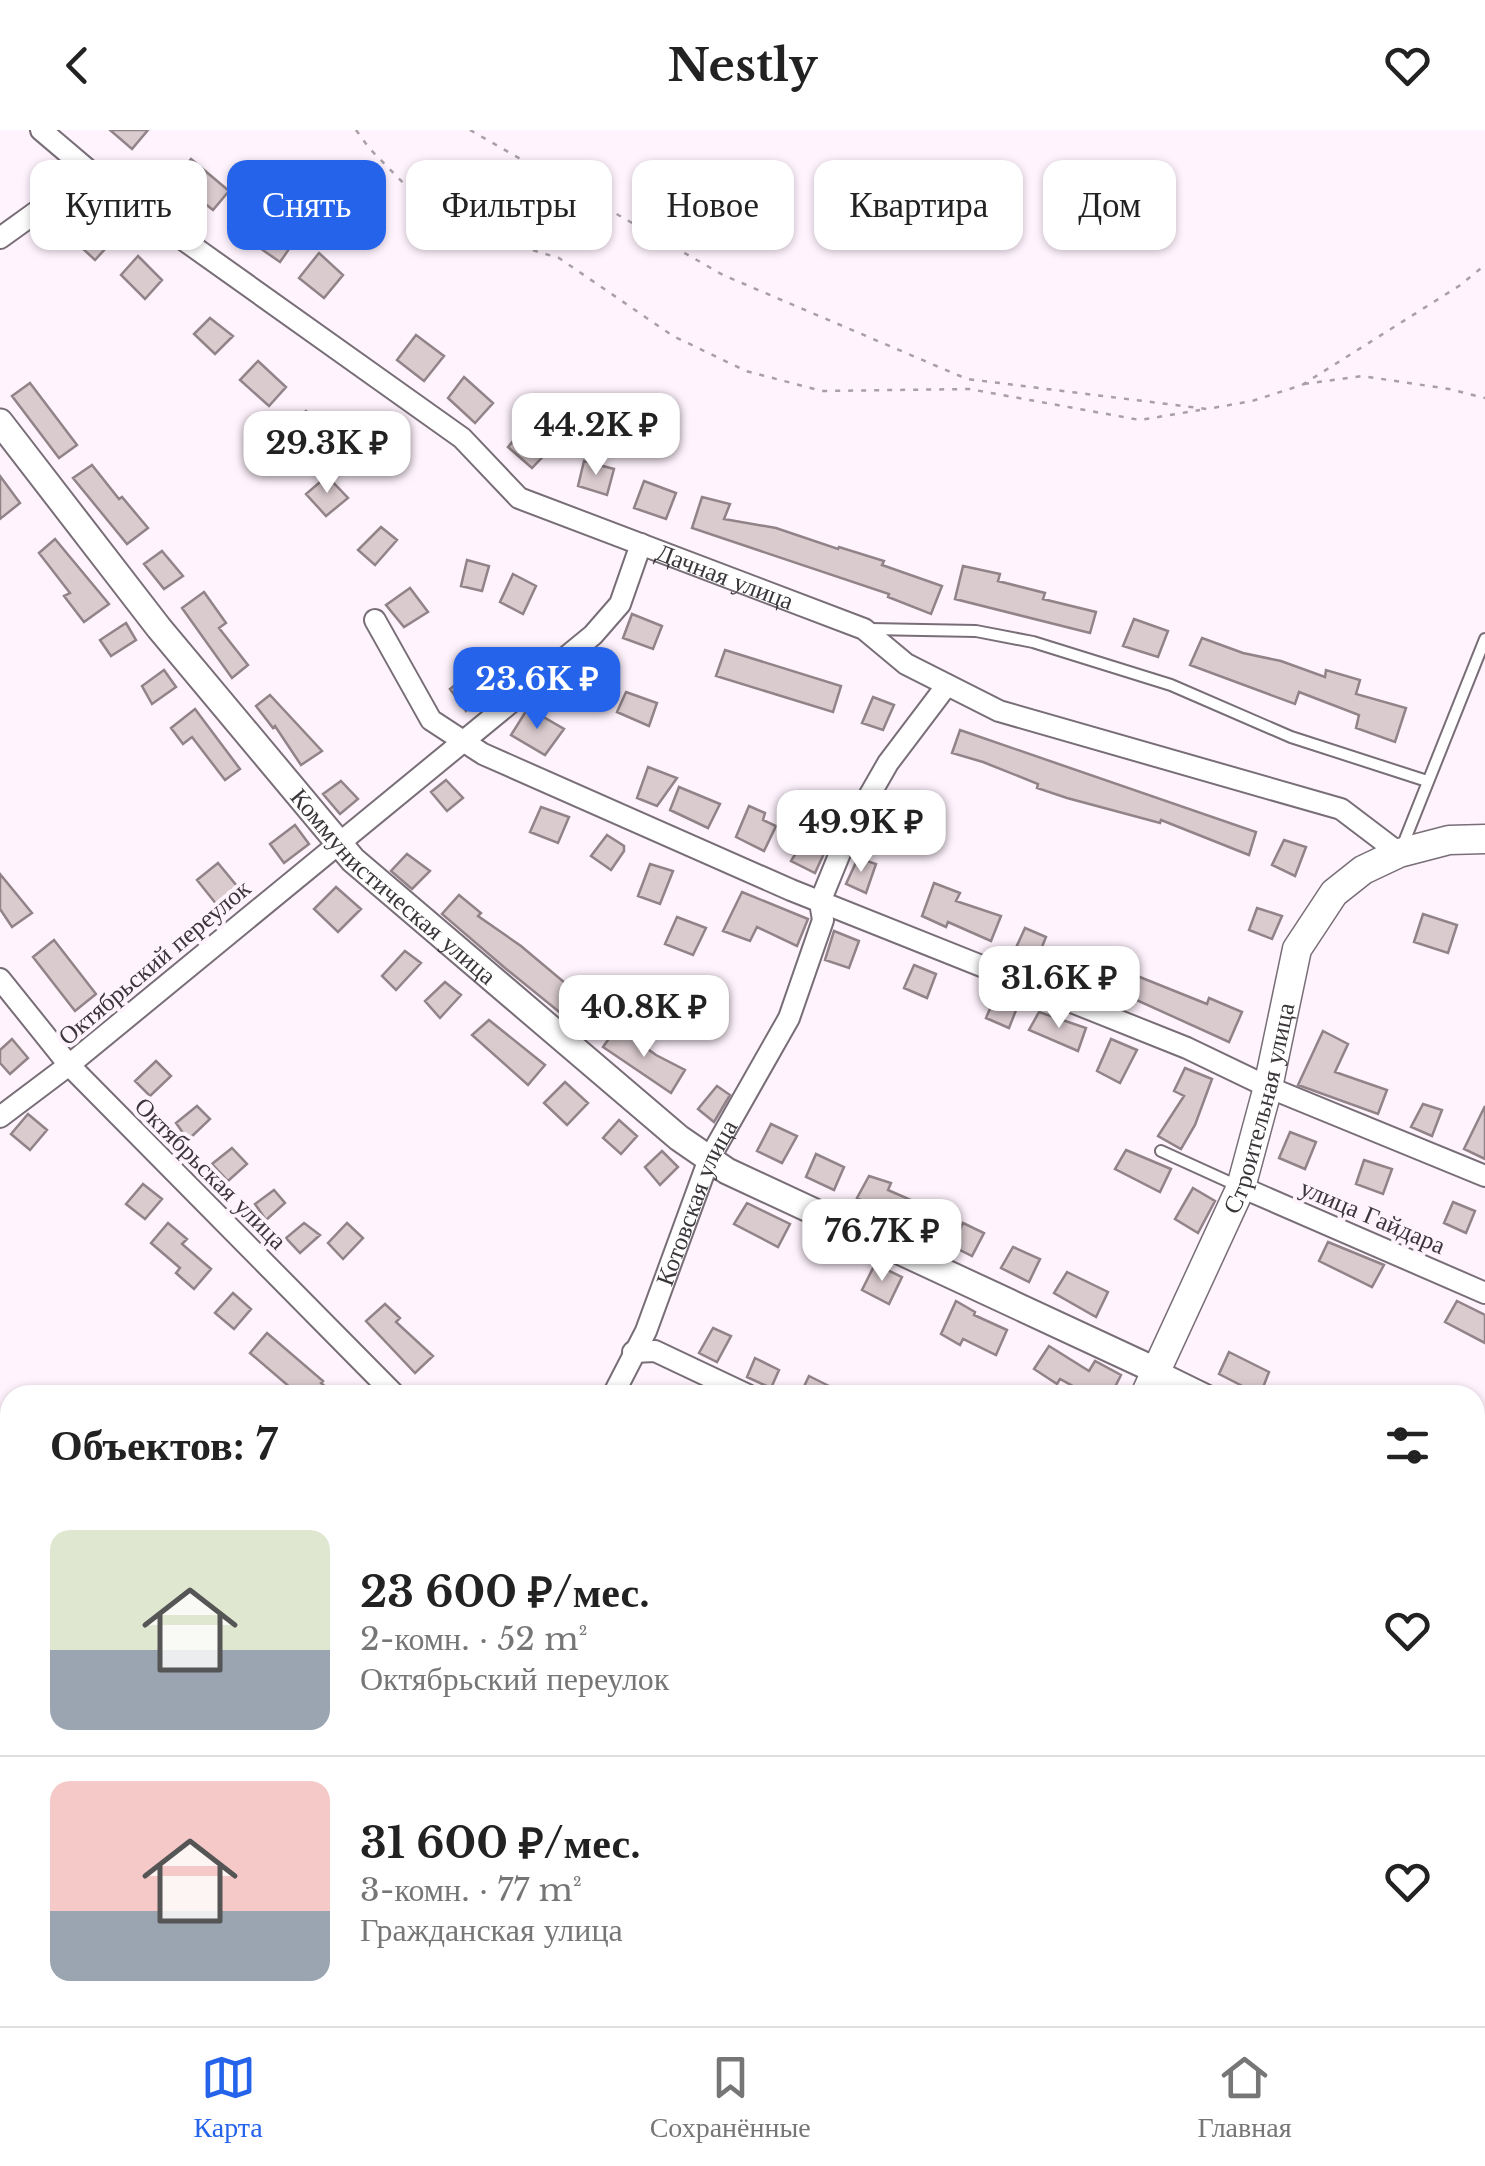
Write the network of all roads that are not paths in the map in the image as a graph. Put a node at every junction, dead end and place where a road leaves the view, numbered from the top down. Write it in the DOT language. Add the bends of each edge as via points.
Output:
graph roads {
  1 [pos="41,130"];
  2 [pos="76,160"];
  3 [pos="30,216"];
  4 [pos="0,238"];
  5 [pos="198,250"];
  6 [pos="0,422"];
  7 [pos="640,544"];
  8 [pos="374,620"];
  9 [pos="864,629"];
  10 [pos="1485,639"];
  11 [pos="948,686"];
  12 [pos="462,740"];
  13 [pos="1427,781"];
  14 [pos="1485,839"];
  15 [pos="338,842"];
  16 [pos="1399,854"];
  17 [pos="820,902"];
  18 [pos="0,979"];
  19 [pos="69,1065"];
  20 [pos="1268,1088"];
  21 [pos="0,1117"];
  22 [pos="1161,1152"];
  23 [pos="709,1160"];
  24 [pos="1485,1176"];
  25 [pos="1241,1186"];
  26 [pos="1485,1293"];
  27 [pos="633,1352"];
  28 [pos="1151,1383"];
  29 [pos="384,1385"];
  30 [pos="618,1385"];
  31 [pos="727,1385"];
  1 -- 2 [label="street, Дачная улица"];
  3 -- 4 [label="street"];
  5 -- 7 [label="street, Дачная улица" via="462,438 518,498"];
  6 -- 15 [label="street, Коммунистическая улица"];
  7 -- 9 [label="street, Дачная улица"];
  7 -- 12 [label="street" via="620,604 593,634"];
  8 -- 12 [label="street" via="432,720"];
  9 -- 11 [label="street, Дачная улица" via="906,664"];
  9 -- 13 [label="lane" via="976,631 1033,642"];
  10 -- 13 [label="lane"];
  11 -- 16 [label="street, Дачная улица" via="998,711 1341,808"];
  11 -- 17 [label="street, Котовская улица" via="888,764"];
  12 -- 15 [label="street, Октябрьский переулок"];
  12 -- 17 [label="street"];
  13 -- 16 [label="lane"];
  14 -- 16 [label="main road" via="1449,840"];
  15 -- 19 [label="street, Октябрьский переулок"];
  15 -- 23 [label="street, Коммунистическая улица"];
  16 -- 20 [label="main road, Строительная улица" via="1362,870 1334,893 1297,949"];
  17 -- 20 [label="street" via="1187,1048"];
  17 -- 23 [label="street, Котовская улица" via="823,920 788,1018"];
  18 -- 19 [label="street, Октябрьская улица"];
  19 -- 21 [label="street, Октябрьский переулок"];
  19 -- 29 [label="street, Октябрьская улица"];
  20 -- 24 [label="street"];
  20 -- 25 [label="main road, Строительная улица"];
  22 -- 25 [label="lane"];
  23 -- 27 [label="street, Котовская улица"];
  23 -- 28 [label="street, Коммунистическая улица"];
  25 -- 26 [label="street, улица Гайдара"];
  25 -- 28 [label="main road, Строительная улица"];
  27 -- 30 [label="street, Котовская улица"];
  27 -- 31 [label="street" via="655,1351"];
}
